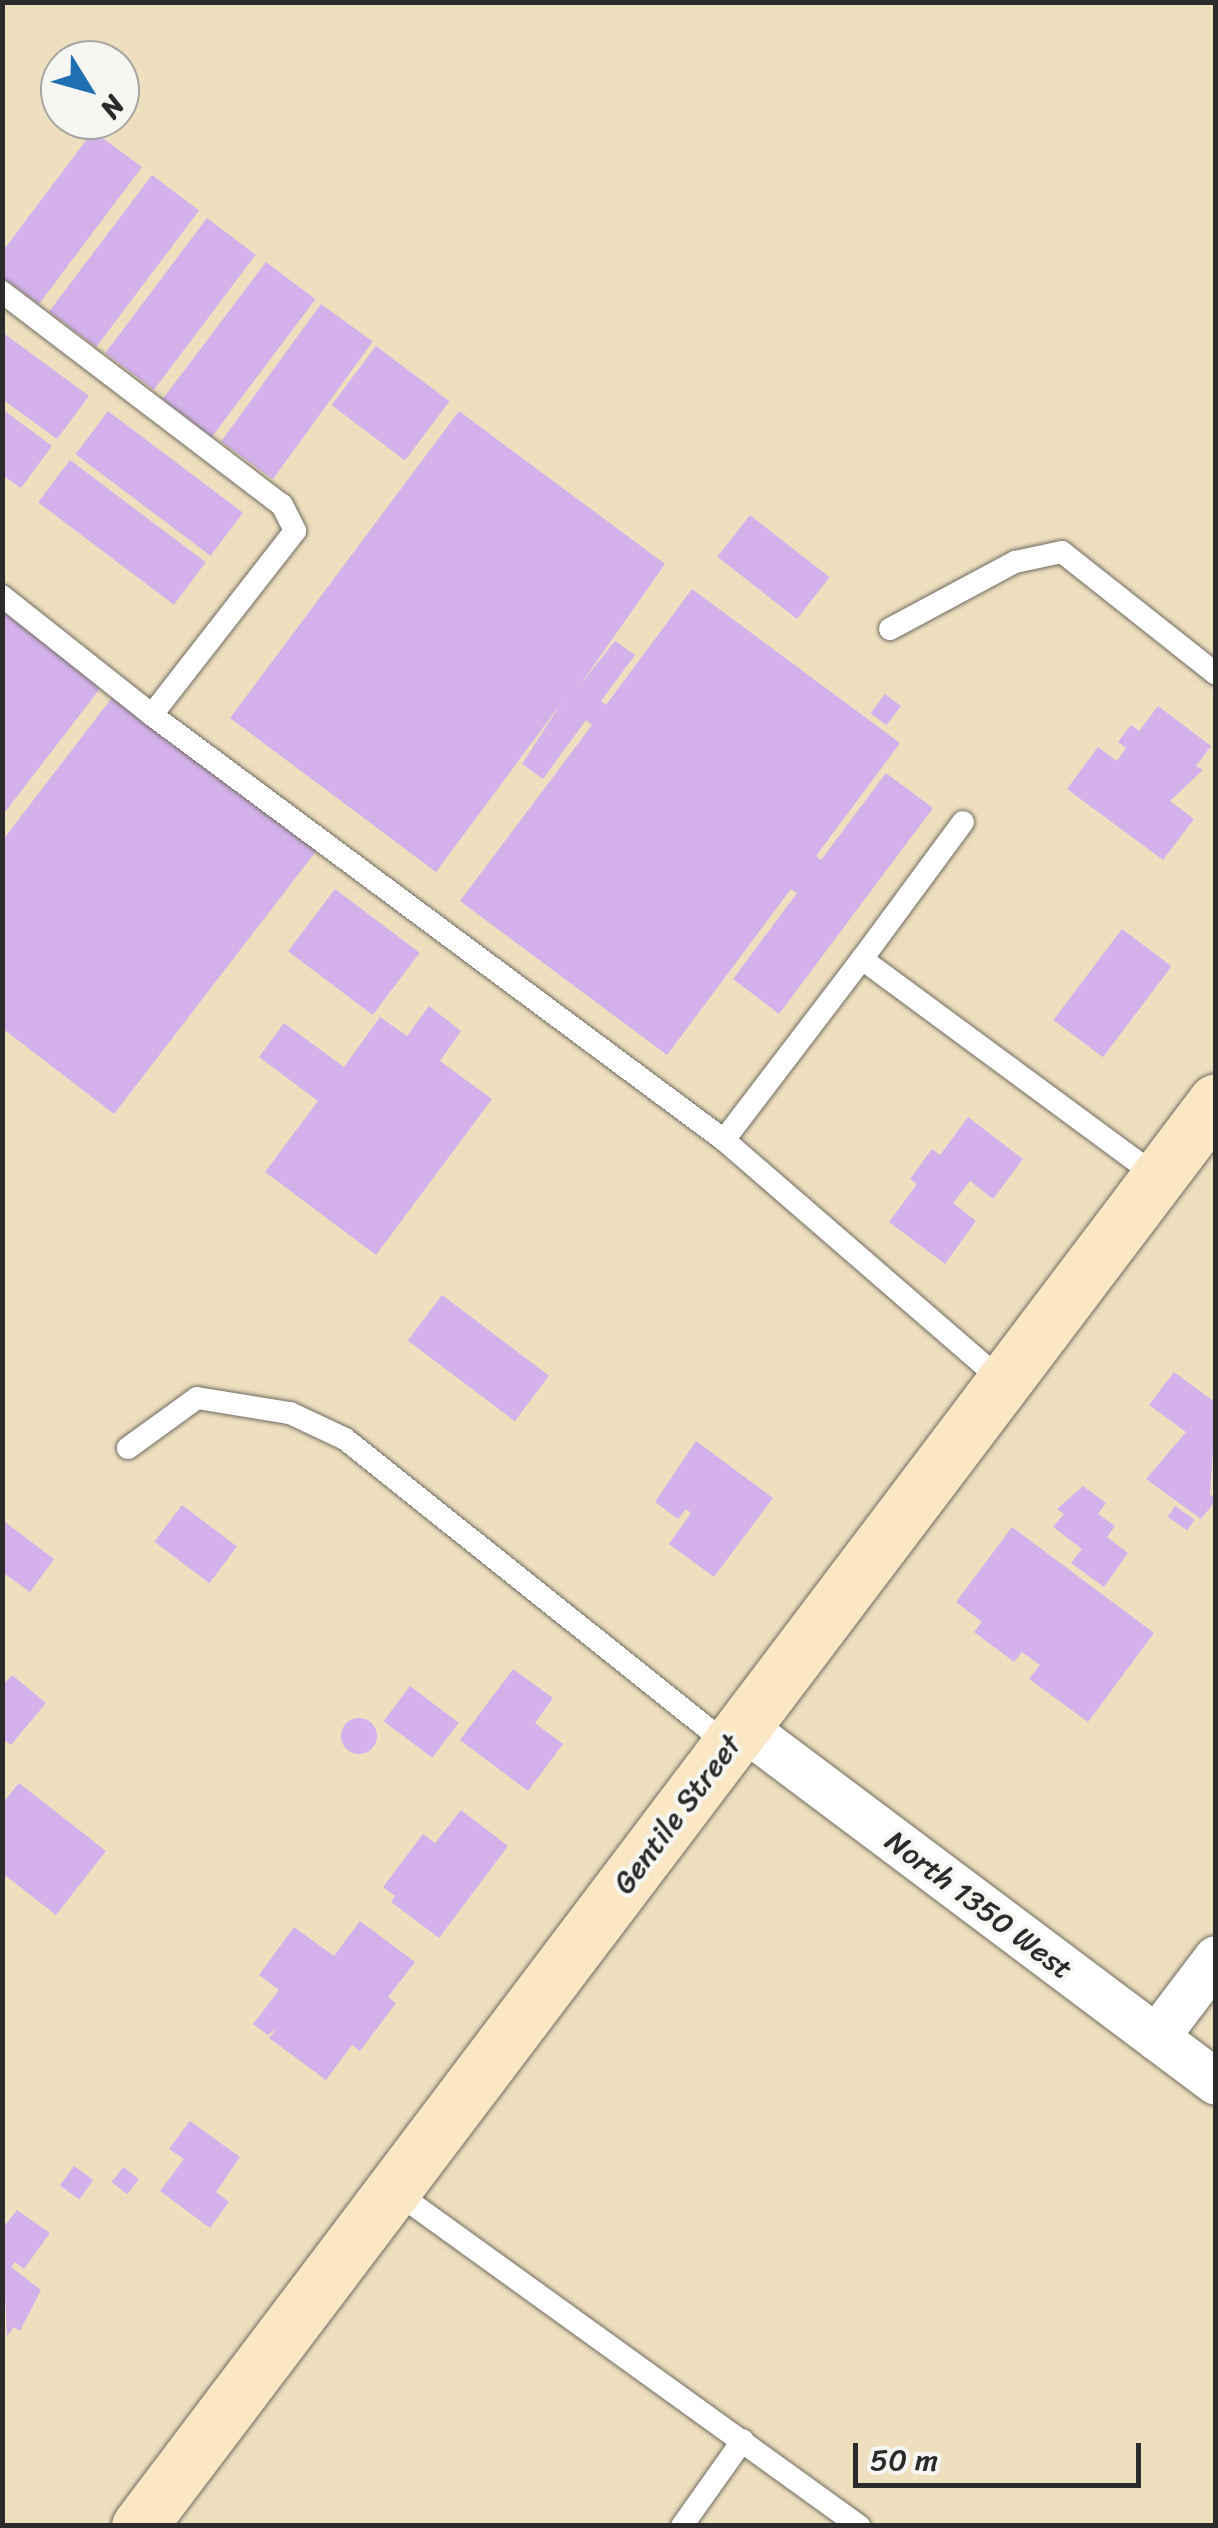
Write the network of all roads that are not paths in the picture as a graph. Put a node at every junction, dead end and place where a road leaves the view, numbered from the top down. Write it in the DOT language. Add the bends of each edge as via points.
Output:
graph roads {
  1 [pos="2,292"];
  2 [pos="2,596"];
  3 [pos="890,629"];
  4 [pos="1216,674"];
  5 [pos="152,715"];
  6 [pos="963,822"];
  7 [pos="862,959"];
  8 [pos="1216,1101"];
  9 [pos="724,1140"];
  10 [pos="1158,1178"];
  11 [pos="1004,1382"];
  12 [pos="128,1448"];
  13 [pos="736,1736"];
  14 [pos="1216,1958"];
  15 [pos="1156,2037"];
  16 [pos="1216,2082"];
  17 [pos="393,2190"];
  18 [pos="744,2440"];
  19 [pos="138,2526"];
  20 [pos="682,2526"];
  21 [pos="859,2526"];
  1 -- 5 [label="lane" via="282,505 294,532"];
  2 -- 5 [label="lane"];
  3 -- 4 [label="lane" via="1015,562 1062,552"];
  5 -- 9 [label="lane"];
  6 -- 7 [label="lane"];
  7 -- 9 [label="lane"];
  7 -- 10 [label="lane"];
  8 -- 10 [label="main road, Gentile Street"];
  9 -- 11 [label="lane"];
  10 -- 11 [label="main road, Gentile Street"];
  11 -- 13 [label="main road, Gentile Street"];
  12 -- 13 [label="lane" via="197,1398 290,1414 345,1439"];
  13 -- 15 [label="street, North 1350 West"];
  13 -- 17 [label="main road, Gentile Street"];
  14 -- 15 [label="street"];
  15 -- 16 [label="street, North 1350 West"];
  17 -- 18 [label="lane"];
  17 -- 19 [label="main road, Gentile Street"];
  18 -- 20 [label="lane"];
  18 -- 21 [label="lane"];
}
